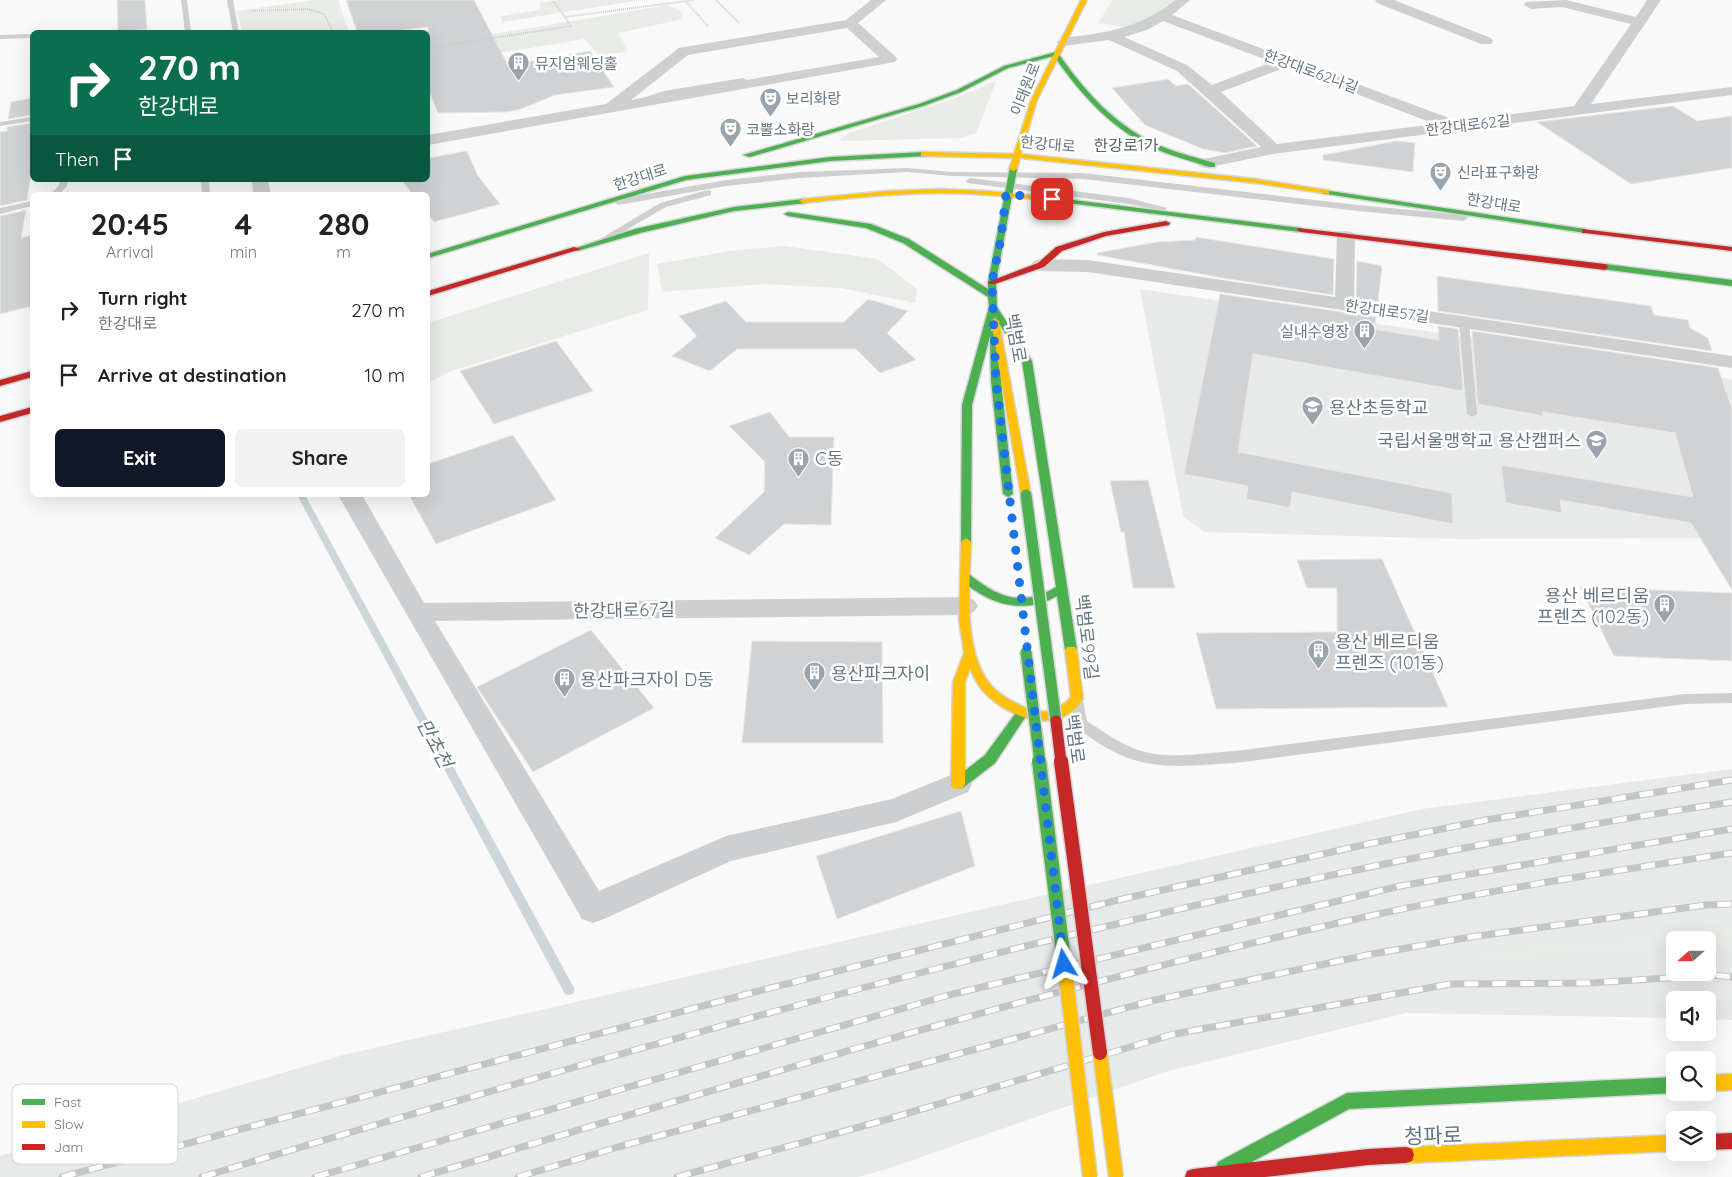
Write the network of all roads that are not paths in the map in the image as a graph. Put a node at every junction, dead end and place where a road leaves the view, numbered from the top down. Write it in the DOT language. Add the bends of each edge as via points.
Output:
graph roads {
  1 [pos="184,0"];
  2 [pos="230,0"];
  3 [pos="879,0"];
  4 [pos="1084,0"];
  5 [pos="1183,0"];
  6 [pos="1382,0"];
  7 [pos="1654,0"];
  8 [pos="1531,5"];
  9 [pos="1164,17"];
  10 [pos="1640,22"];
  11 [pos="850,23"];
  12 [pos="188,30"];
  13 [pos="236,30"];
  14 [pos="0,36"];
  15 [pos="30,36"];
  16 [pos="1113,37"];
  17 [pos="1486,41"];
  18 [pos="1060,48"];
  19 [pos="1287,62"];
  20 [pos="743,80"];
  21 [pos="1210,91"];
  22 [pos="1732,91"];
  23 [pos="611,108"];
  24 [pos="1578,112"];
  25 [pos="30,119"];
  26 [pos="0,124"];
  27 [pos="1458,126"];
  28 [pos="430,140"];
  29 [pos="1273,149"];
  30 [pos="1019,156"];
  31 [pos="1205,163"];
  32 [pos="685,178"];
  33 [pos="1255,181"];
  34 [pos="64,182"];
  35 [pos="1009,185"];
  36 [pos="57,192"];
  37 [pos="30,204"];
  38 [pos="604,204"];
  39 [pos="734,209"];
  40 [pos="0,211"];
  41 [pos="1200,219"];
  42 [pos="1238,222"];
  43 [pos="1553,227"];
  44 [pos="1346,236"];
  45 [pos="591,246"];
  46 [pos="1732,249"];
  47 [pos="430,255"];
  48 [pos="1041,265"];
  49 [pos="992,282"];
  50 [pos="1732,283"];
  51 [pos="430,293"];
  52 [pos="993,301"];
  53 [pos="1344,304"];
  54 [pos="1464,322"];
  55 [pos="1732,362"];
  56 [pos="30,375"];
  57 [pos="0,383"];
  58 [pos="30,411"];
  59 [pos="1472,414"];
  60 [pos="0,419"];
  61 [pos="351,497"];
  62 [pos="1009,499"];
  63 [pos="966,578"];
  64 [pos="1063,587"];
  65 [pos="1020,592"];
  66 [pos="965,606"];
  67 [pos="417,612"];
  68 [pos="1022,612"];
  69 [pos="1025,641"];
  70 [pos="969,655"];
  71 [pos="1077,698"];
  72 [pos="1732,698"];
  73 [pos="1022,713"];
  74 [pos="958,784"];
  75 [pos="1732,1082"];
  76 [pos="1716,1083"];
  77 [pos="1666,1085"];
  78 [pos="1732,1141"];
  79 [pos="1716,1142"];
  80 [pos="1666,1143"];
  81 [pos="1216,1176"];
  82 [pos="1090,1177"];
  83 [pos="1116,1177"];
  84 [pos="1193,1177"];
  1 -- 12 [label="lane"];
  2 -- 13 [label="lane"];
  3 -- 11 [label="street"];
  4 -- 18 [label="main road, 이태원로"];
  5 -- 9 [label="street"];
  6 -- 17 [label="street"];
  7 -- 10 [label="street"];
  8 -- 10 [label="street" via="1562,3"];
  9 -- 16 [label="street"];
  9 -- 19 [label="street, 한강대로62나길"];
  10 -- 24 [label="street"];
  11 -- 23 [label="street" via="684,51"];
  11 -- 23 [label="street" via="890,59"];
  14 -- 15 [label="lane"];
  16 -- 18 [label="street"];
  16 -- 21 [label="street" via="1182,68"];
  18 -- 30 [label="main road, 이태원로" via="1034,100"];
  18 -- 31 [label="main road" via="1076,85 1095,106 1123,128 1154,145"];
  18 -- 32 [label="main road" via="1006,67 959,91 736,158"];
  19 -- 21 [label="street"];
  19 -- 27 [label="street, 한강대로62나길"];
  20 -- 23 [label="lane" via="664,93"];
  21 -- 29 [label="street"];
  22 -- 24 [label="street, 한강대로62길"];
  23 -- 28 [label="street"];
  24 -- 27 [label="street, 한강대로62길"];
  25 -- 26 [label="lane"];
  27 -- 29 [label="street, 한강대로62길"];
  29 -- 31 [label="street, 한강대로62길"];
  30 -- 32 [label="main road, 한강대로" via="932,154 834,158"];
  30 -- 33 [label="main road, 한강대로"];
  30 -- 35 [label="main road, 이태원로"];
  31 -- 33 [label="main road"];
  32 -- 38 [label="main road, 한강대로"];
  33 -- 43 [label="main road, 한강대로"];
  34 -- 36 [label="lane"];
  35 -- 38 [label="lane" via="952,174 907,170 800,175 726,183"];
  35 -- 39 [label="main road" via="856,195"];
  35 -- 41 [label="main road"];
  35 -- 42 [label="lane" via="1129,201"];
  35 -- 43 [label="lane" via="1083,176"];
  35 -- 45 [label="lane" via="915,175 820,180 711,192 663,205"];
  35 -- 49 [label="main road, 백범로"];
  37 -- 40 [label="lane"];
  38 -- 47 [label="main road, 한강대로"];
  39 -- 45 [label="main road" via="638,231"];
  39 -- 52 [label="main road" via="826,218 868,226 906,241"];
  41 -- 42 [label="main road"];
  41 -- 48 [label="main road" via="1151,224 1104,234 1060,249"];
  42 -- 44 [label="main road"];
  43 -- 46 [label="main road, 한강대로"];
  44 -- 50 [label="main road"];
  44 -- 53 [label="street"];
  45 -- 51 [label="main road"];
  48 -- 49 [label="main road"];
  48 -- 53 [label="street, 한강대로57길" via="1088,266"];
  49 -- 52 [label="main road, 백범로"];
  52 -- 62 [label="main road, 백범로" via="996,381"];
  52 -- 63 [label="main road, 백범로99길" via="967,405"];
  52 -- 64 [label="main road, 백범로99길" via="1027,361"];
  52 -- 83 [label="main road, 백범로, bridge" via="1026,495"];
  53 -- 54 [label="street, 한강대로57길"];
  54 -- 55 [label="street, 한강대로57길"];
  54 -- 59 [label="lane"];
  56 -- 57 [label="main road"];
  58 -- 60 [label="main road"];
  61 -- 67 [label="street"];
  63 -- 64 [label="main road" via="988,596 1003,602 1026,603 1044,599"];
  63 -- 66 [label="main road, 백범로99길"];
  64 -- 71 [label="main road, 백범로99길"];
  65 -- 68 [label="main road"];
  66 -- 67 [label="street, 한강대로67길"];
  66 -- 70 [label="main road, 백범로99길"];
  67 -- 74 [label="street" via="593,909 726,849 896,810"];
  69 -- 82 [label="main road, bridge"];
  70 -- 73 [label="main road, 백범로99길" via="980,681 996,700"];
  70 -- 74 [label="main road" via="959,682"];
  71 -- 72 [label="lane" via="1081,724 1121,749 1142,757 1165,760 1235,757 1685,699"];
  71 -- 73 [label="main road, 백범로99길" via="1071,707 1048,717"];
  73 -- 74 [label="main road" via="990,759"];
  75 -- 76 [label="main road"];
  77 -- 81 [label="main road" via="1347,1101"];
  78 -- 79 [label="main road"];
  80 -- 81 [label="main road, 청파로" via="1368,1156"];
  81 -- 84 [label="main road, 청파로"];
}
